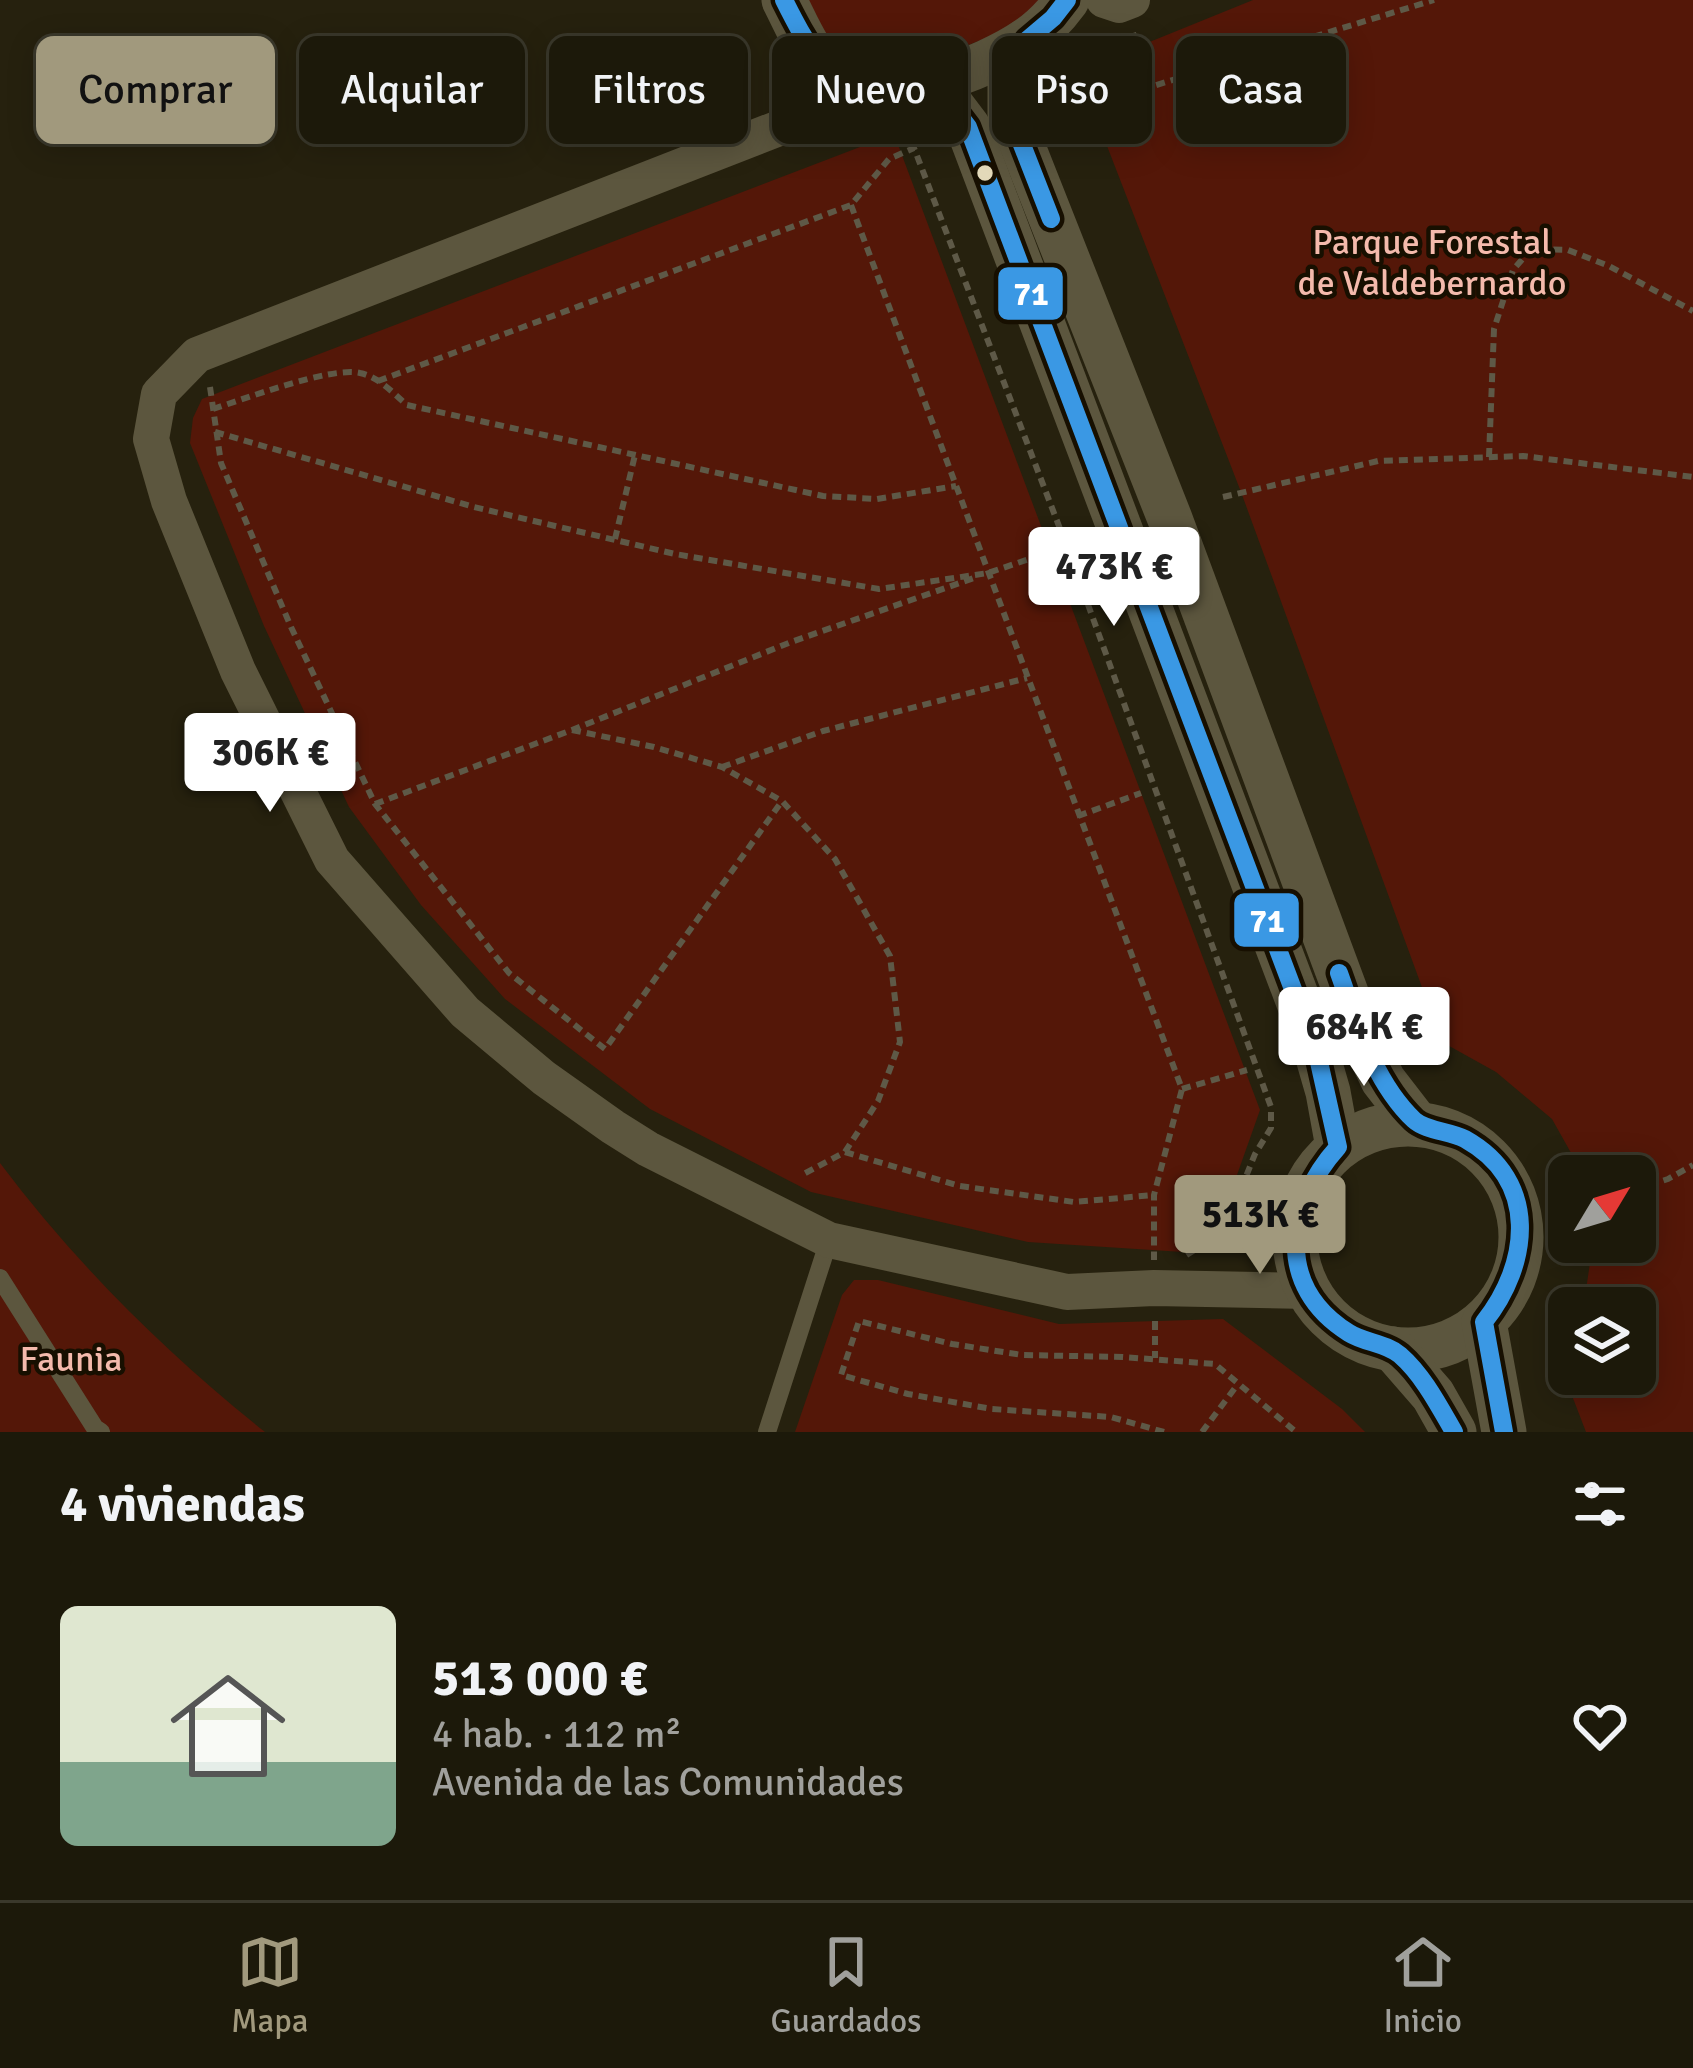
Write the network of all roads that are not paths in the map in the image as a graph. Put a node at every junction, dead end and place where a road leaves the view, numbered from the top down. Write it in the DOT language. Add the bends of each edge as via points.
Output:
graph roads {
  1 [pos="784,0"];
  2 [pos="1067,0"];
  3 [pos="1104,0"];
  4 [pos="1132,15"];
  5 [pos="803,36"];
  6 [pos="1032,36"];
  7 [pos="968,127"];
  8 [pos="772,131"];
  9 [pos="1022,144"];
  10 [pos="1417,1124"];
  11 [pos="1338,1147"];
  12 [pos="829,1240"];
  13 [pos="0,1278"];
  14 [pos="1309,1291"];
  15 [pos="1484,1322"];
  16 [pos="1394,1349"];
  17 [pos="100,1432"];
  18 [pos="767,1432"];
  19 [pos="1454,1432"];
  20 [pos="1504,1432"];
  1 -- 5 [label="street"];
  2 -- 6 [label="street"];
  3 -- 4 [label="street"];
  7 -- 11 [label="street" via="1312,1040"];
  8 -- 12 [label="street" via="197,355 159,394 152,439 238,671 332,860 465,1012 544,1078 648,1149"];
  9 -- 10 [label="street" via="1362,1036"];
  10 -- 11 [label="street" via="1375,1128"];
  10 -- 15 [label="street" via="1473,1144 1516,1203 1520,1254 1511,1286"];
  11 -- 14 [label="street" via="1312,1177 1297,1214 1296,1253"];
  12 -- 14 [label="street" via="1067,1292"];
  12 -- 18 [label="lane"];
  13 -- 17 [label="lane"];
  14 -- 16 [label="street" via="1344,1330"];
  15 -- 16 [label="street" via="1432,1348"];
  15 -- 20 [label="street"];
  16 -- 19 [label="street"];
}
